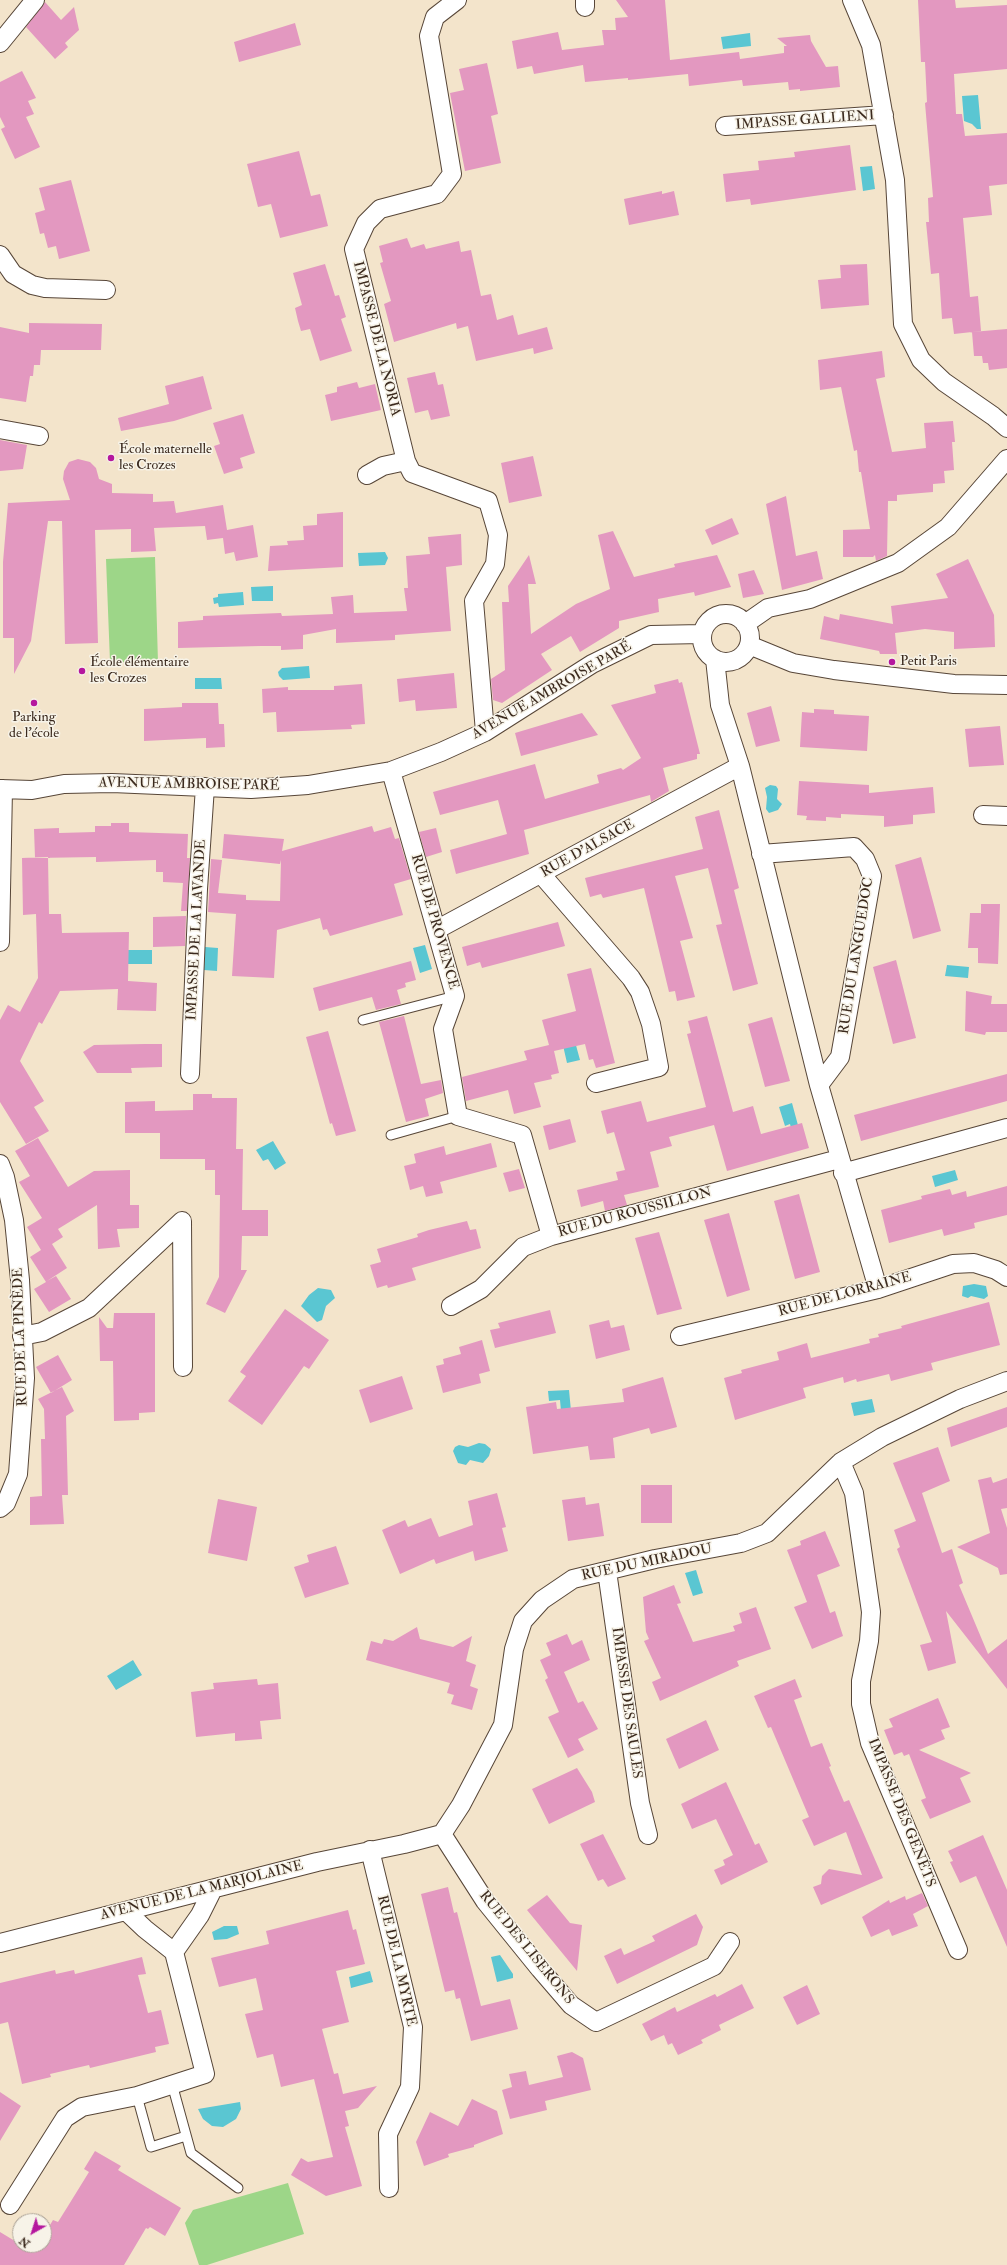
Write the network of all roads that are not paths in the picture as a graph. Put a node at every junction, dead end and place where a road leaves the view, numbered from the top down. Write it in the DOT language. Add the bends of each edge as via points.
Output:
graph roads {
  1 [pos="35,0"];
  2 [pos="457,0"];
  3 [pos="852,0"];
  4 [pos="0,43"];
  5 [pos="884,115"];
  6 [pos="725,126"];
  7 [pos="0,255"];
  8 [pos="106,290"];
  9 [pos="1007,428"];
  10 [pos="0,429"];
  11 [pos="39,436"];
  12 [pos="1007,459"];
  13 [pos="406,461"];
  14 [pos="367,475"];
  15 [pos="745,624"];
  16 [pos="702,634"];
  17 [pos="749,645"];
  18 [pos="715,660"];
  19 [pos="1007,685"];
  20 [pos="485,732"];
  21 [pos="740,766"];
  22 [pos="391,771"];
  23 [pos="205,787"];
  24 [pos="1,789"];
  25 [pos="983,815"];
  26 [pos="1007,816"];
  27 [pos="761,854"];
  28 [pos="541,874"];
  29 [pos="436,930"];
  30 [pos="0,942"];
  31 [pos="455,996"];
  32 [pos="362,1020"];
  33 [pos="190,1074"];
  34 [pos="596,1083"];
  35 [pos="819,1085"];
  36 [pos="458,1116"];
  37 [pos="1007,1128"];
  38 [pos="391,1135"];
  39 [pos="0,1164"];
  40 [pos="841,1166"];
  41 [pos="551,1236"];
  42 [pos="1007,1277"];
  43 [pos="878,1289"];
  44 [pos="451,1306"];
  45 [pos="22,1336"];
  46 [pos="680,1336"];
  47 [pos="183,1367"];
  48 [pos="1007,1381"];
  49 [pos="841,1462"];
  50 [pos="0,1508"];
  51 [pos="607,1571"];
  52 [pos="442,1834"];
  53 [pos="648,1835"];
  54 [pos="370,1850"];
  55 [pos="213,1889"];
  56 [pos="126,1911"];
  57 [pos="730,1942"];
  58 [pos="0,1943"];
  59 [pos="958,1950"];
  60 [pos="174,1952"];
  61 [pos="172,2084"];
  62 [pos="137,2096"];
  63 [pos="186,2136"];
  64 [pos="238,2188"];
  65 [pos="389,2188"];
  66 [pos="10,2205"];
  1 -- 4 [label="street"];
  2 -- 13 [label="street, IMPASSE DE LA NORIA" via="435,17 429,36 452,174 437,194 380,209 366,223 354,249"];
  3 -- 5 [label="street" via="871,45"];
  5 -- 6 [label="street, IMPASSE GALLIENI"];
  5 -- 9 [label="street" via="895,180 903,324 921,360 944,382 994,416"];
  7 -- 8 [label="street" via="13,274 32,285 45,288"];
  10 -- 11 [label="street"];
  12 -- 15 [label="street" via="948,526 898,563 810,599 768,608"];
  13 -- 14 [label="street" via="383,466"];
  13 -- 20 [label="street" via="412,473 488,501 498,536 495,564 474,601"];
  15 -- 16 [label="street" via="732,615 716,616"];
  15 -- 17 [label="street" via="750,638"];
  16 -- 18 [label="street" via="705,649"];
  16 -- 20 [label="street, AVENUE AMBROISE PARÉ" via="651,634 592,664 508,720"];
  17 -- 18 [label="street" via="746,652 736,661"];
  17 -- 19 [label="street" via="793,663 834,670 954,684"];
  18 -- 21 [label="street" via="720,705"];
  20 -- 22 [label="street, AVENUE AMBROISE PARÉ"];
  21 -- 27 [label="street"];
  21 -- 28 [label="street, RUE D'ALSACE"];
  22 -- 23 [label="street, AVENUE AMBROISE PARÉ" via="308,785 251,789"];
  22 -- 29 [label="street, RUE DE PROVENCE"];
  23 -- 24 [label="street, AVENUE AMBROISE PARÉ" via="112,783 64,784 32,790"];
  23 -- 33 [label="street, IMPASSE DE LA LAVANDE"];
  24 -- 30 [label="street"];
  25 -- 26 [label="street"];
  27 -- 35 [label="street"];
  27 -- 35 [label="street, RUE DU LANGUEDOC" via="854,847 865,859 872,876 840,1057"];
  28 -- 29 [label="street, RUE D'ALSACE"];
  28 -- 34 [label="street" via="631,978 640,992 651,1024 659,1067"];
  29 -- 31 [label="street, RUE DE PROVENCE"];
  31 -- 32 [label="lane"];
  31 -- 36 [label="street, RUE DE PROVENCE" via="443,1029"];
  35 -- 40 [label="street"];
  36 -- 38 [label="lane"];
  36 -- 41 [label="street" via="522,1135"];
  37 -- 40 [label="street, RUE DU ROUSSILLON"];
  39 -- 45 [label="street, RUE DE LA PINÈDE" via="14,1220"];
  40 -- 41 [label="street, RUE DU ROUSSILLON"];
  40 -- 43 [label="street"];
  41 -- 44 [label="street, RUE DU ROUSSILLON" via="523,1247 481,1289"];
  42 -- 43 [label="street, RUE DE LORRAINE" via="974,1262 953,1264"];
  43 -- 46 [label="street, RUE DE LORRAINE"];
  45 -- 47 [label="street" via="42,1332 89,1308 182,1221"];
  45 -- 50 [label="street, RUE DE LA PINÈDE" via="25,1378 18,1474 6,1503"];
  48 -- 49 [label="street, RUE DU MIRADOU" via="960,1399 889,1433"];
  49 -- 51 [label="street, RUE DU MIRADOU" via="767,1532 741,1543"];
  49 -- 59 [label="street, IMPASSE DES GENÊTS" via="854,1493 871,1612 869,1641 861,1680 861,1704 870,1743"];
  51 -- 52 [label="street, RUE DU MIRADOU" via="573,1579 542,1600 523,1622 514,1649 503,1726 461,1805"];
  51 -- 53 [label="street, IMPASSE DES SAULES" via="640,1803"];
  52 -- 54 [label="street, AVENUE DE LA MARJOLAINE"];
  52 -- 57 [label="street, RUE DES LISERONS" via="485,1901 540,1969 571,2005 596,2022 714,1966"];
  54 -- 55 [label="street, AVENUE DE LA MARJOLAINE"];
  54 -- 65 [label="street, RUE DE LA MYRTE" via="413,2027 410,2087 388,2134"];
  55 -- 56 [label="street, AVENUE DE LA MARJOLAINE"];
  55 -- 60 [label="street" via="200,1915"];
  56 -- 58 [label="street, AVENUE DE LA MARJOLAINE"];
  56 -- 60 [label="street" via="145,1930"];
  60 -- 61 [label="street" via="205,2074"];
  61 -- 62 [label="street"];
  61 -- 63 [label="lane"];
  62 -- 63 [label="lane" via="151,2146"];
  62 -- 66 [label="street" via="82,2107 65,2118"];
  63 -- 64 [label="lane" via="191,2153"];
}
